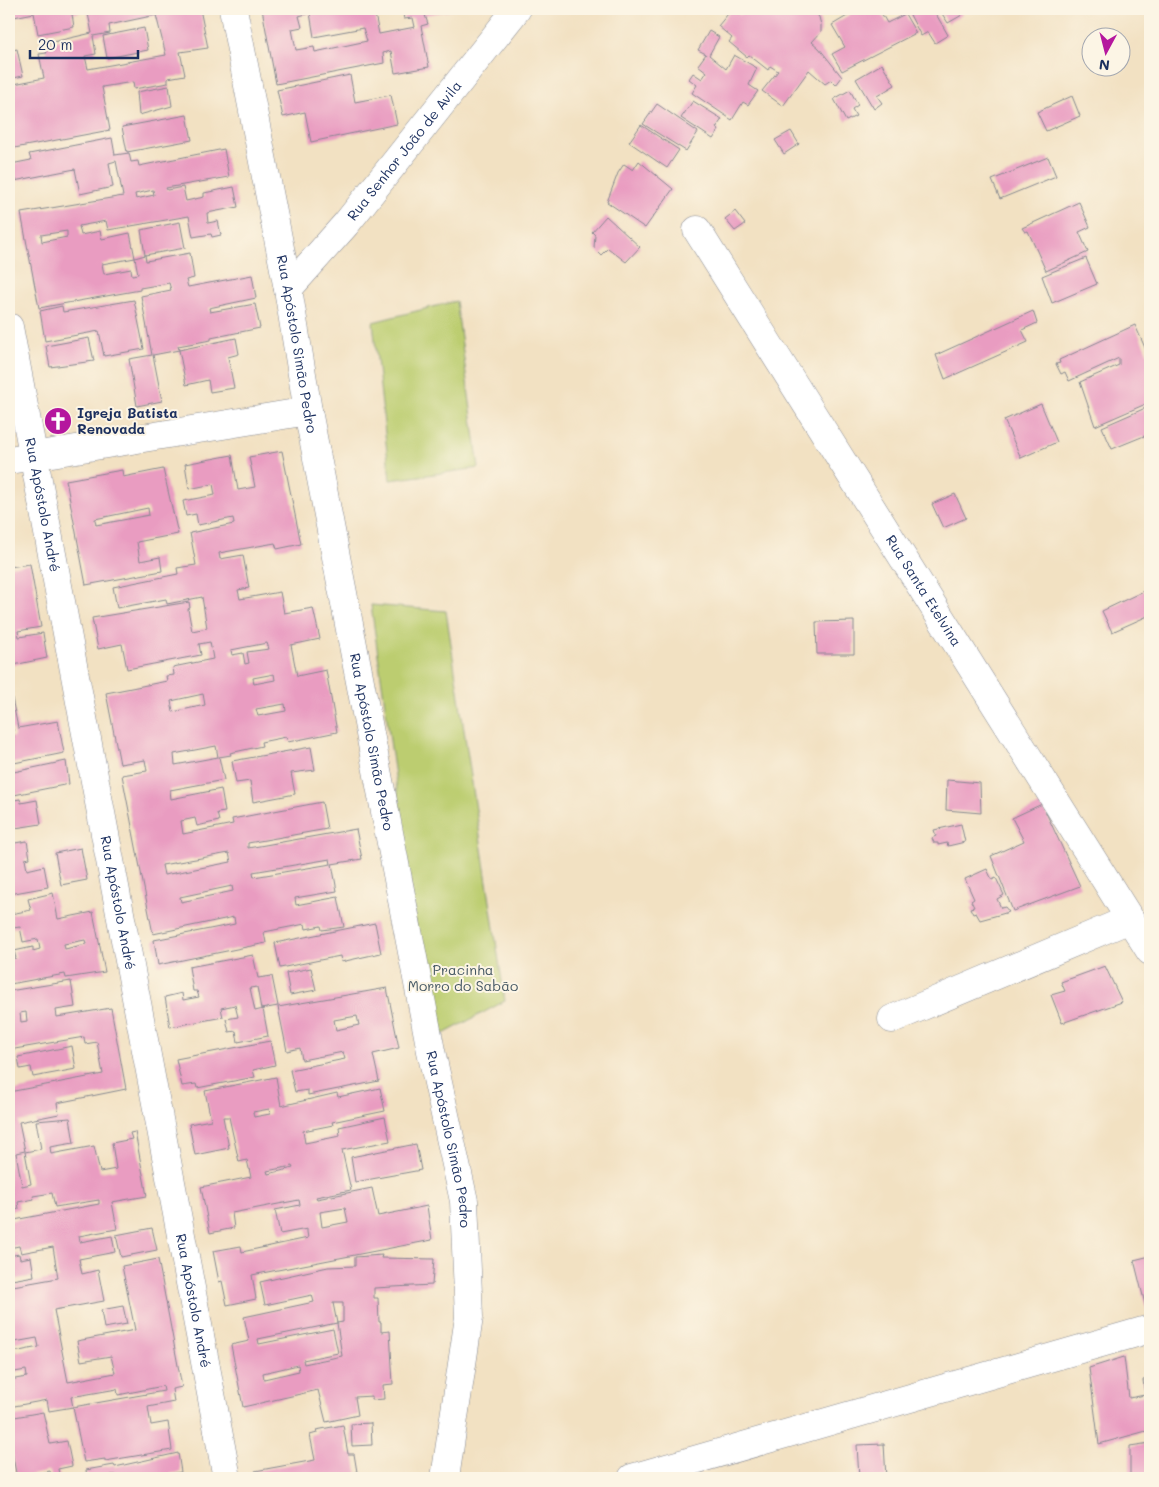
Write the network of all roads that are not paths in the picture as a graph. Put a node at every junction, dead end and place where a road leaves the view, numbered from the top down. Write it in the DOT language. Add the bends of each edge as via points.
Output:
graph roads {
  1 [pos="233,9"];
  2 [pos="517,9"];
  3 [pos="697,230"];
  4 [pos="288,288"];
  5 [pos="9,328"];
  6 [pos="308,411"];
  7 [pos="21,458"];
  8 [pos="1130,919"];
  9 [pos="1150,951"];
  10 [pos="892,1019"];
  11 [pos="1150,1329"];
  12 [pos="227,1478"];
  13 [pos="445,1478"];
  14 [pos="632,1478"];
  1 -- 4 [label="street, Rua Apóstolo Simão Pedro"];
  2 -- 4 [label="street, Rua Senhor João de Avila" via="346,224"];
  3 -- 8 [label="street, Rua Santa Etelvina"];
  4 -- 6 [label="street, Rua Apóstolo Simão Pedro"];
  5 -- 7 [label="street, Rua Apóstolo André"];
  6 -- 7 [label="street"];
  6 -- 13 [label="street, Rua Apóstolo Simão Pedro" via="431,1051 464,1201 469,1317"];
  7 -- 12 [label="street, Rua Apóstolo André"];
  8 -- 9 [label="street, Rua Santa Etelvina"];
  8 -- 10 [label="street"];
  11 -- 14 [label="street"];
}
